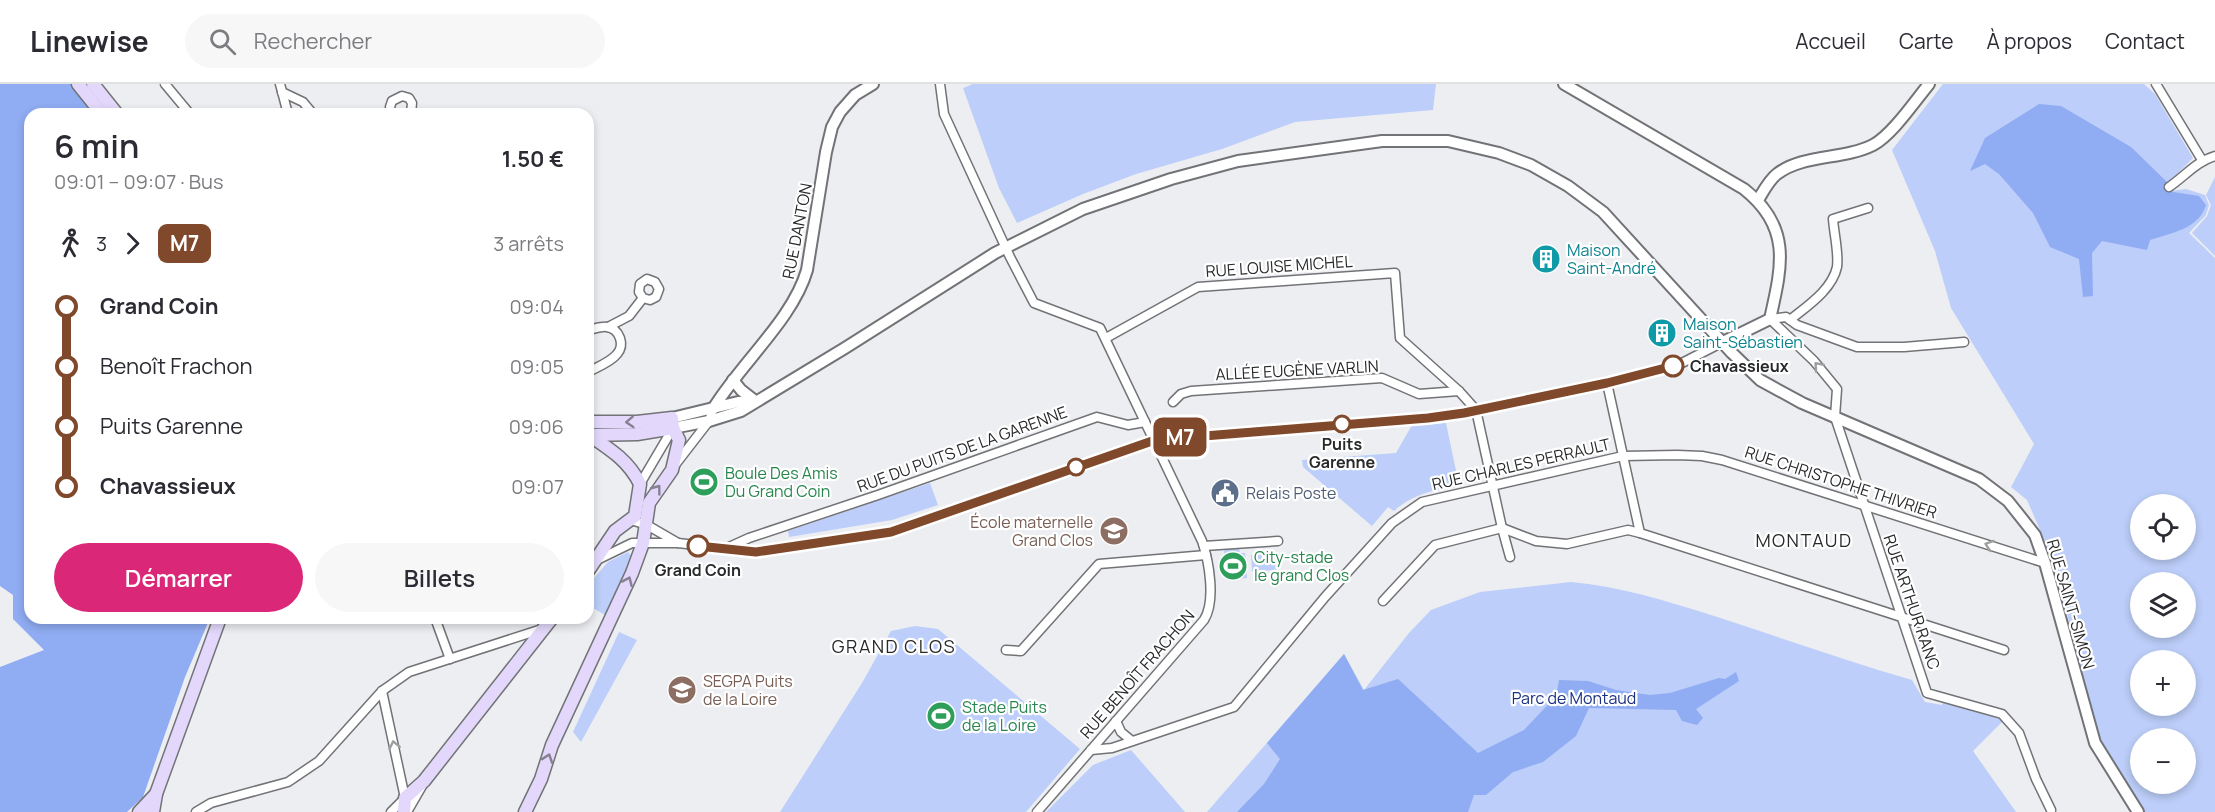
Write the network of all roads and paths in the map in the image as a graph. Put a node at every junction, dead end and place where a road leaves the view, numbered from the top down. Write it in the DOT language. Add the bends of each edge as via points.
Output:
graph roads {
  1 [pos="78,84"];
  2 [pos="91,84"];
  3 [pos="100,84"];
  4 [pos="165,84"];
  5 [pos="873,84"];
  6 [pos="940,84"];
  7 [pos="1564,84"];
  8 [pos="1929,84"];
  9 [pos="2156,84"];
  10 [pos="281,88"];
  11 [pos="97,108"];
  12 [pos="105,108"];
  13 [pos="113,108"];
  14 [pos="115,108"];
  15 [pos="185,108"];
  16 [pos="286,108"];
  17 [pos="308,108"];
  18 [pos="390,108"];
  19 [pos="412,108"];
  20 [pos="2215,156"];
  21 [pos="2202,160"];
  22 [pos="2169,187"];
  23 [pos="1758,200"];
  24 [pos="1868,208"];
  25 [pos="1006,247"];
  26 [pos="643,298"];
  27 [pos="1770,319"];
  28 [pos="1790,320"];
  29 [pos="608,327"];
  30 [pos="594,329"];
  31 [pos="1106,339"];
  32 [pos="1723,342"];
  33 [pos="1964,342"];
  34 [pos="594,368"];
  35 [pos="733,380"];
  36 [pos="1607,383"];
  37 [pos="1459,391"];
  38 [pos="755,401"];
  39 [pos="1173,402"];
  40 [pos="713,409"];
  41 [pos="1476,410"];
  42 [pos="1835,417"];
  43 [pos="709,421"];
  44 [pos="1145,422"];
  45 [pos="672,423"];
  46 [pos="594,431"];
  47 [pos="594,436"];
  48 [pos="1155,440"];
  49 [pos="1623,456"];
  50 [pos="672,470"];
  51 [pos="640,484"];
  52 [pos="1492,485"];
  53 [pos="1863,505"];
  54 [pos="630,520"];
  55 [pos="647,525"];
  56 [pos="1502,528"];
  57 [pos="1640,533"];
  58 [pos="1278,541"];
  59 [pos="643,543"];
  60 [pos="678,543"];
  61 [pos="1204,546"];
  62 [pos="724,550"];
  63 [pos="1206,555"];
  64 [pos="1510,557"];
  65 [pos="596,560"];
  66 [pos="594,563"];
  67 [pos="2045,563"];
  68 [pos="1383,601"];
  69 [pos="1902,619"];
  70 [pos="218,624"];
  71 [pos="437,624"];
  72 [pos="548,624"];
  73 [pos="544,629"];
  74 [pos="1006,650"];
  75 [pos="2004,650"];
  76 [pos="450,659"];
  77 [pos="382,691"];
  78 [pos="1116,721"];
  79 [pos="1132,741"];
  80 [pos="1091,750"];
  81 [pos="424,781"];
  82 [pos="156,794"];
  83 [pos="405,798"];
  84 [pos="2051,810"];
  85 [pos="139,812"];
  86 [pos="153,812"];
  87 [pos="196,812"];
  88 [pos="391,812"];
  89 [pos="405,812"];
  90 [pos="525,812"];
  91 [pos="1037,812"];
  92 [pos="2138,812"];
  1 -- 11 [label="main road"];
  2 -- 12 [label="main road"];
  2 -- 13 [label="main road"];
  3 -- 14 [label="main road"];
  4 -- 15 [label="street"];
  5 -- 35 [label="street, RUE DANTON" via="855,95 832,127 803,285"];
  6 -- 25 [label="street" via="944,114"];
  7 -- 23 [label="street"];
  8 -- 23 [label="street" via="1875,143 1850,154 1790,166 1775,175"];
  9 -- 21 [label="street"];
  10 -- 16 [label="street"];
  10 -- 17 [label="street"];
  18 -- 19 [label="street" via="392,101 402,96 411,100"];
  20 -- 21 [label="street"];
  21 -- 22 [label="street"];
  23 -- 27 [label="street" via="1777,234 1780,254 1781,271"];
  24 -- 28 [label="street" via="1833,219 1837,265 1834,276 1826,289"];
  25 -- 31 [label="street" via="1034,303 1100,328"];
  25 -- 32 [label="street, RUE SAINT-SIMON" via="1083,209 1238,161 1382,141 1448,141 1531,165 1568,186 1603,212"];
  25 -- 38 [label="street, RUE SAINT-SIMON"];
  26 -- 29 [label="street" via="629,316"];
  27 -- 28 [label="street"];
  27 -- 32 [label="street"];
  42 -- 27 [label="street, one-way" via="1837,388"];
  28 -- 33 [label="street" via="1857,347"];
  29 -- 30 [label="street"];
  29 -- 34 [label="street" via="620,338 621,346 618,353"];
  31 -- 37 [label="street, RUE LOUISE MICHEL" via="1198,287 1395,273 1400,338"];
  31 -- 44 [label="street, RUE BENOÎT FRACHON"];
  32 -- 36 [label="street" via="1680,364"];
  32 -- 42 [label="street, RUE SAINT-SIMON" via="1760,380"];
  35 -- 38 [label="street"];
  35 -- 40 [label="street, RUE DANTON"];
  36 -- 41 [label="street"];
  36 -- 49 [label="street"];
  37 -- 39 [label="street, ALLÉE EUGÈNE VARLIN" via="1419,394 1382,378 1191,391"];
  37 -- 41 [label="street"];
  38 -- 40 [label="street"];
  38 -- 43 [label="street, RUE SAINT-SIMON" via="741,411"];
  40 -- 43 [label="street"];
  40 -- 45 [label="street"];
  41 -- 48 [label="street" via="1428,418"];
  41 -- 52 [label="street"];
  42 -- 53 [label="street, RUE ARTHUR RANC"];
  42 -- 67 [label="street, RUE SAINT-SIMON" via="1980,479 2008,501 2035,535"];
  43 -- 45 [label="street, RUE SAINT-SIMON"];
  43 -- 50 [label="street"];
  44 -- 48 [label="street, RUE BENOÎT FRACHON"];
  44 -- 62 [label="street, RUE DU PUITS DE LA GARENNE" via="1128,425 1097,417"];
  45 -- 46 [label="main road" via="637,434"];
  45 -- 50 [label="main road" via="679,440"];
  45 -- 51 [label="street"];
  47 -- 51 [label="main road" via="618,454"];
  48 -- 61 [label="street, RUE BENOÎT FRACHON"];
  48 -- 62 [label="street" via="891,532 756,552"];
  49 -- 52 [label="street, RUE CHARLES PERRAULT"];
  49 -- 53 [label="street, RUE CHRISTOPHE THIVRIER" via="1702,456 1722,460"];
  49 -- 57 [label="street"];
  55 -- 50 [label="main road, one-way" via="651,497"];
  51 -- 54 [label="main road" via="635,516"];
  52 -- 56 [label="street"];
  52 -- 79 [label="street, RUE CHARLES PERRAULT" via="1422,502 1392,523 1234,707"];
  67 -- 53 [label="street, RUE CHRISTOPHE THIVRIER, one-way"];
  53 -- 69 [label="street, RUE ARTHUR RANC"];
  54 -- 55 [label="street"];
  54 -- 65 [label="main road" via="615,531"];
  55 -- 59 [label="main road"];
  55 -- 60 [label="street"];
  56 -- 57 [label="street" via="1536,541 1567,544 1628,530"];
  56 -- 64 [label="street"];
  56 -- 68 [label="street" via="1435,545"];
  57 -- 69 [label="street"];
  58 -- 61 [label="street"];
  59 -- 60 [label="street"];
  59 -- 65 [label="street" via="632,543"];
  90 -- 59 [label="main road, one-way"];
  60 -- 62 [label="street"];
  61 -- 63 [label="street, RUE BENOÎT FRACHON"];
  63 -- 74 [label="street" via="1100,564 1021,651"];
  63 -- 78 [label="street, RUE BENOÎT FRACHON" via="1209,612"];
  65 -- 66 [label="main road"];
  67 -- 92 [label="street, RUE SAINT-SIMON" via="2095,743"];
  69 -- 75 [label="street"];
  69 -- 84 [label="street, RUE ARTHUR RANC" via="1927,693 2002,714 2019,733"];
  70 -- 82 [label="main road"];
  71 -- 76 [label="street"];
  72 -- 73 [label="main road"];
  73 -- 76 [label="street"];
  73 -- 81 [label="main road"];
  76 -- 77 [label="street" via="409,672"];
  83 -- 77 [label="street, one-way"];
  77 -- 87 [label="street" via="319,761 288,782 211,803"];
  78 -- 79 [label="street" via="1120,732"];
  78 -- 80 [label="street, RUE BENOÎT FRACHON"];
  79 -- 80 [label="street, RUE CHARLES PERRAULT"];
  80 -- 91 [label="street, RUE BENOÎT FRACHON"];
  81 -- 83 [label="main road"];
  81 -- 89 [label="street"];
  82 -- 85 [label="main road"];
  82 -- 86 [label="main road"];
  83 -- 88 [label="street"];
  83 -- 89 [label="main road"];
}
